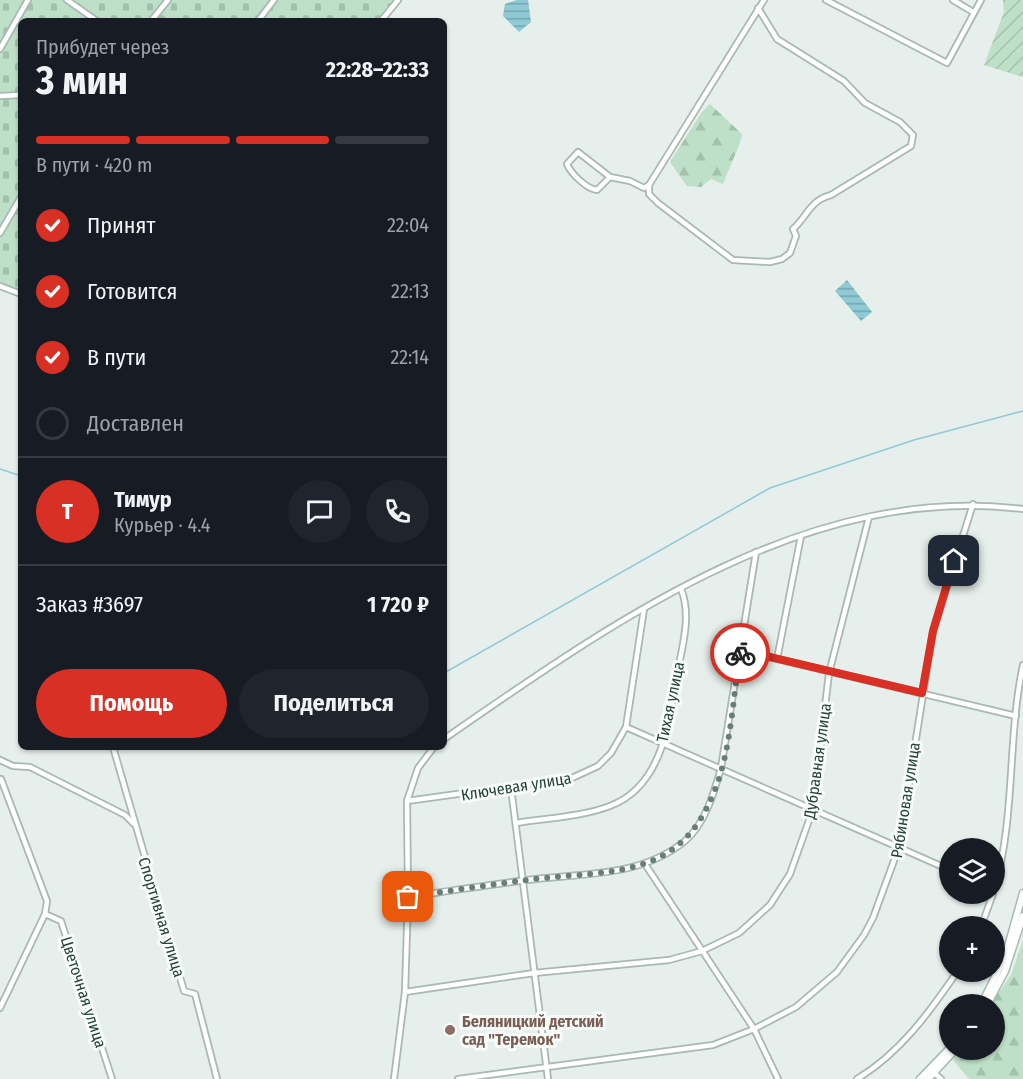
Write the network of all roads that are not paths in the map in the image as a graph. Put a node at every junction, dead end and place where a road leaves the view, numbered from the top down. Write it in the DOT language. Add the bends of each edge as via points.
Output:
graph roads {
  1 [pos="28,0"];
  2 [pos="168,0"];
  3 [pos="274,0"];
  4 [pos="398,0"];
  5 [pos="764,0"];
  6 [pos="826,0"];
  7 [pos="953,0"];
  8 [pos="981,0"];
  9 [pos="70,1"];
  10 [pos="758,8"];
  11 [pos="973,12"];
  12 [pos="93,18"];
  13 [pos="153,18"];
  14 [pos="260,18"];
  15 [pos="383,18"];
  16 [pos="0,49"];
  17 [pos="18,95"];
  18 [pos="0,96"];
  19 [pos="610,177"];
  20 [pos="649,185"];
  21 [pos="18,201"];
  22 [pos="0,233"];
  23 [pos="0,286"];
  24 [pos="18,293"];
  25 [pos="973,504"];
  26 [pos="1023,509"];
  27 [pos="869,517"];
  28 [pos="801,536"];
  29 [pos="756,552"];
  30 [pos="681,589"];
  31 [pos="644,609"];
  32 [pos="740,650"];
  33 [pos="777,659"];
  34 [pos="1023,665"];
  35 [pos="829,673"];
  36 [pos="922,693"];
  37 [pos="1016,716"];
  38 [pos="626,727"];
  39 [pos="447,737"];
  40 [pos="663,743"];
  41 [pos="114,750"];
  42 [pos="432,750"];
  43 [pos="0,760"];
  44 [pos="722,768"];
  45 [pos="0,778"];
  46 [pos="511,788"];
  47 [pos="408,801"];
  48 [pos="813,809"];
  49 [pos="516,823"];
  50 [pos="134,824"];
  51 [pos="1005,843"];
  52 [pos="899,848"];
  53 [pos="645,864"];
  54 [pos="939,865"];
  55 [pos="523,880"];
  56 [pos="1023,893"];
  57 [pos="408,897"];
  58 [pos="45,914"];
  59 [pos="1023,916"];
  60 [pos="702,951"];
  61 [pos="534,973"];
  62 [pos="950,982"];
  63 [pos="405,992"];
  64 [pos="986,994"];
  65 [pos="993,994"];
  66 [pos="0,1008"];
  67 [pos="754,1029"];
  68 [pos="941,1060"];
  69 [pos="944,1060"];
  70 [pos="546,1067"];
  71 [pos="932,1071"];
  72 [pos="112,1079"];
  73 [pos="217,1079"];
  74 [pos="394,1079"];
  75 [pos="458,1079"];
  76 [pos="548,1079"];
  77 [pos="778,1079"];
  78 [pos="857,1079"];
  79 [pos="920,1079"];
  80 [pos="928,1079"];
  81 [pos="941,1079"];
  1 -- 16 [label="street"];
  2 -- 13 [label="street"];
  3 -- 14 [label="street"];
  4 -- 15 [label="street"];
  5 -- 10 [label="street"];
  6 -- 11 [label="street" via="947,63"];
  7 -- 11 [label="street"];
  8 -- 11 [label="street"];
  9 -- 12 [label="street"];
  10 -- 20 [label="street"];
  10 -- 20 [label="street" via="777,39 844,81 865,103 900,122 914,141 902,153 822,197 806,210 793,229 795,244 782,259 770,262 733,260 658,203 649,194"];
  17 -- 18 [label="street"];
  19 -- 19 [label="street" via="592,190 567,164 578,152"];
  19 -- 20 [label="street" via="644,189"];
  21 -- 22 [label="street"];
  23 -- 24 [label="street"];
  25 -- 26 [label="street"];
  25 -- 27 [label="street"];
  25 -- 36 [label="street, Рябиновая улица" via="933,631"];
  27 -- 28 [label="street"];
  27 -- 35 [label="street, Дубравная улица"];
  28 -- 29 [label="street"];
  28 -- 33 [label="street"];
  29 -- 30 [label="street"];
  29 -- 32 [label="street"];
  30 -- 31 [label="street"];
  30 -- 40 [label="street, Тихая улица" via="686,601 683,641"];
  31 -- 38 [label="street, Ключевая улица"];
  31 -- 39 [label="street"];
  32 -- 33 [label="street"];
  32 -- 44 [label="street"];
  33 -- 35 [label="street"];
  34 -- 37 [label="street"];
  35 -- 36 [label="street"];
  35 -- 48 [label="street, Дубравная улица"];
  36 -- 37 [label="street"];
  36 -- 52 [label="street, Рябиновая улица"];
  37 -- 51 [label="street"];
  38 -- 40 [label="street"];
  38 -- 46 [label="street, Ключевая улица" via="611,753 592,770"];
  40 -- 44 [label="street"];
  40 -- 49 [label="street, Тихая улица" via="648,776 619,802 593,811"];
  41 -- 50 [label="street, Спортивная улица"];
  42 -- 47 [label="street" via="418,768"];
  43 -- 50 [label="street" via="30,767 124,815"];
  44 -- 48 [label="street"];
  44 -- 53 [label="street" via="700,823 686,840"];
  45 -- 58 [label="street" via="48,901"];
  46 -- 47 [label="street, Ключевая улица"];
  46 -- 49 [label="street"];
  47 -- 57 [label="street"];
  48 -- 52 [label="street"];
  48 -- 60 [label="street, Дубравная улица" via="795,861 777,896 739,933"];
  49 -- 55 [label="street"];
  50 -- 73 [label="street, Спортивная улица" via="184,991 195,994"];
  52 -- 54 [label="street"];
  52 -- 67 [label="street, Рябиновая улица" via="883,897 864,935 837,972 796,1007"];
  53 -- 55 [label="street" via="610,872"];
  53 -- 60 [label="street"];
  55 -- 57 [label="street"];
  55 -- 61 [label="street"];
  56 -- 64 [label="main road" via="1005,957"];
  57 -- 63 [label="street"];
  58 -- 66 [label="street"];
  58 -- 72 [label="street, Цветочная улица" via="60,921"];
  59 -- 65 [label="main road" via="1005,971"];
  60 -- 61 [label="street, Дубравная улица" via="669,960"];
  60 -- 67 [label="street"];
  61 -- 63 [label="street, Дубравная улица"];
  61 -- 70 [label="street"];
  62 -- 78 [label="street" via="916,1028"];
  63 -- 74 [label="street"];
  67 -- 70 [label="street, Рябиновая улица" via="713,1045"];
  67 -- 77 [label="street"];
  68 -- 71 [label="main road"];
  69 -- 71 [label="main road"];
  70 -- 75 [label="street, Рябиновая улица"];
  70 -- 76 [label="street"];
  71 -- 79 [label="main road"];
  71 -- 80 [label="main road"];
  71 -- 81 [label="street"];
}
